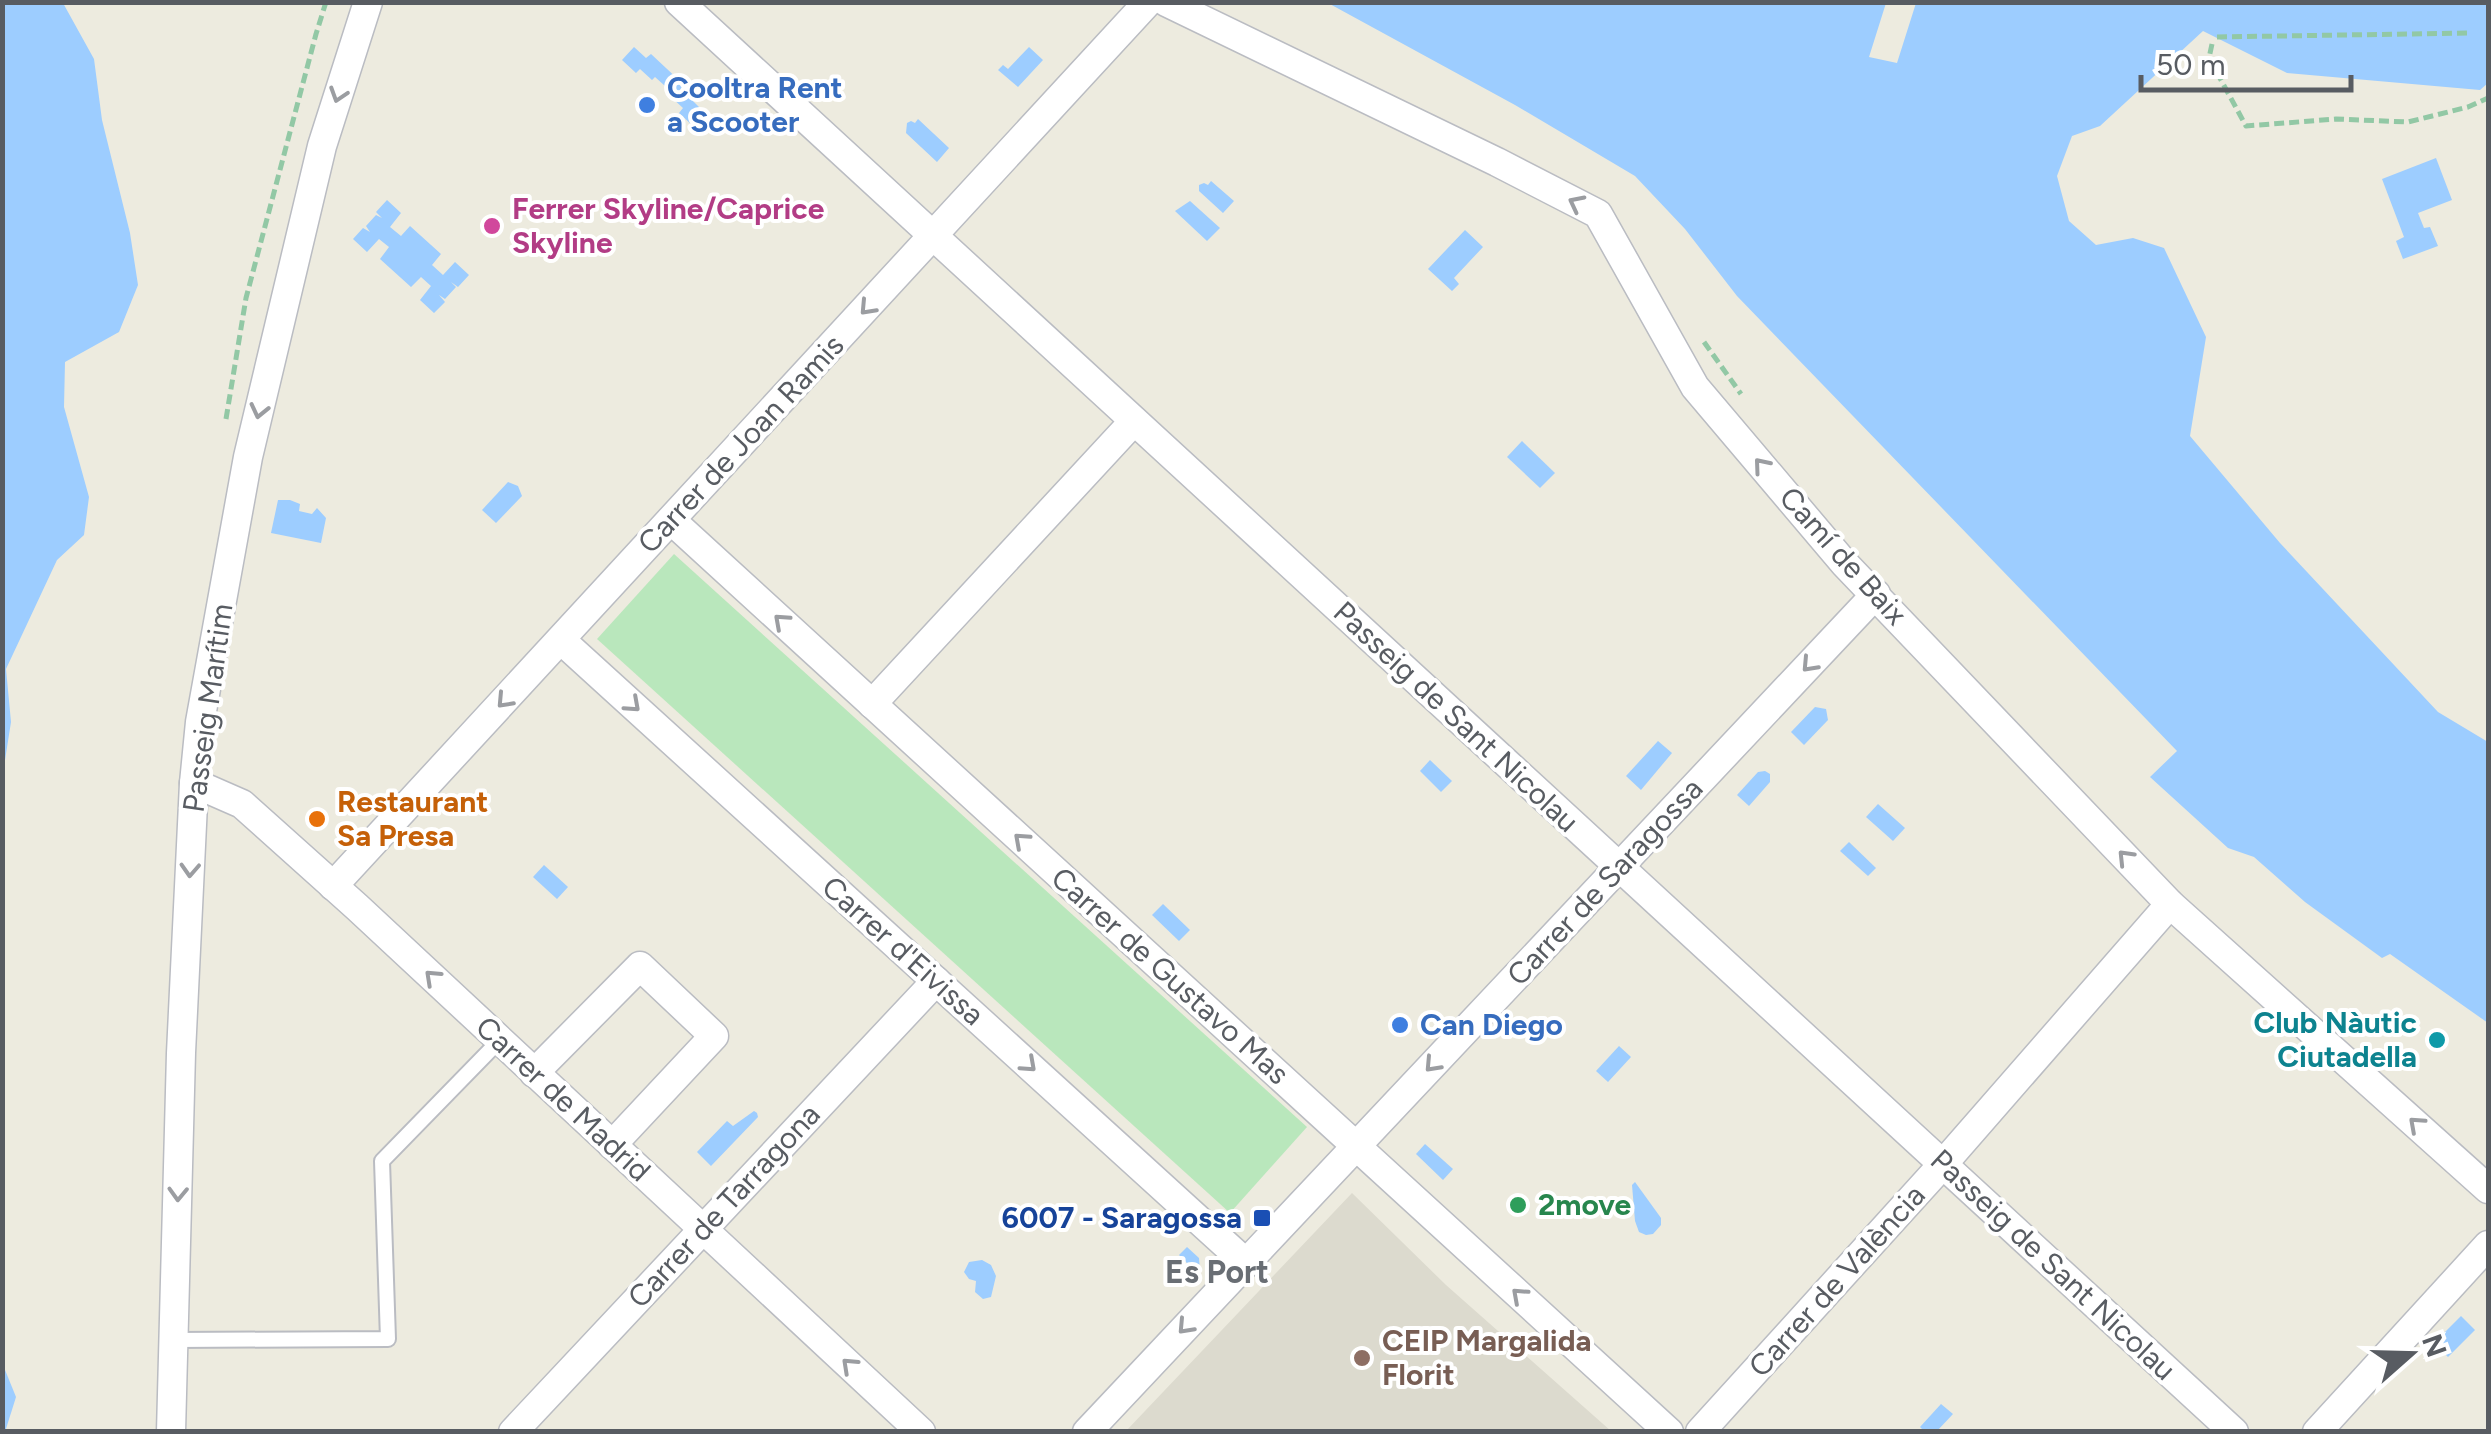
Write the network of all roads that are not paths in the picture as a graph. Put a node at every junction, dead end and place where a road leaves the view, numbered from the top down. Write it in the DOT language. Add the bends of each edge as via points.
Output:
graph roads {
  1 [pos="368,2"];
  2 [pos="679,2"];
  3 [pos="1148,2"];
  4 [pos="1166,2"];
  5 [pos="932,236"];
  6 [pos="1134,421"];
  7 [pos="671,520"];
  8 [pos="1876,594"];
  9 [pos="560,640"];
  10 [pos="872,704"];
  11 [pos="194,783"];
  12 [pos="1619,867"];
  13 [pos="334,886"];
  14 [pos="2170,904"];
  15 [pos="936,981"];
  16 [pos="499,1041"];
  17 [pos="534,1074"];
  18 [pos="612,1145"];
  19 [pos="1356,1146"];
  20 [pos="1943,1164"];
  21 [pos="2488,1189"];
  22 [pos="703,1229"];
  23 [pos="2488,1245"];
  24 [pos="1246,1263"];
  25 [pos="174,1340"];
  26 [pos="171,1432"];
  27 [pos="512,1432"];
  28 [pos="921,1432"];
  29 [pos="1087,1432"];
  30 [pos="1669,1432"];
  31 [pos="1700,1432"];
  32 [pos="2234,1432"];
  33 [pos="2317,1432"];
  1 -- 11 [label="street, Passeig Marítim, one-way" via="322,146 248,457"];
  2 -- 5 [label="street, Passeig de Sant Nicolau"];
  3 -- 5 [label="street, Carrer de Joan Ramis"];
  8 -- 4 [label="street, Camí de Baix, one-way" via="1694,386 1598,214"];
  5 -- 6 [label="street, Passeig de Sant Nicolau"];
  5 -- 7 [label="street, Carrer de Joan Ramis, one-way"];
  6 -- 10 [label="street"];
  6 -- 12 [label="street, Passeig de Sant Nicolau"];
  7 -- 9 [label="street, Carrer de Joan Ramis"];
  10 -- 7 [label="street, Carrer de Gustavo Mas, one-way"];
  8 -- 12 [label="street, Carrer de Saragossa, one-way"];
  14 -- 8 [label="street, Camí de Baix, one-way"];
  9 -- 13 [label="street, Carrer de Joan Ramis, one-way"];
  9 -- 15 [label="street, Carrer d'Eivissa, one-way"];
  19 -- 10 [label="street, Carrer de Gustavo Mas, one-way"];
  11 -- 13 [label="street, Carrer de Madrid" via="242,804"];
  11 -- 25 [label="street, Passeig Marítim, one-way"];
  12 -- 19 [label="street, Carrer de Saragossa, one-way"];
  12 -- 20 [label="street, Passeig de Sant Nicolau"];
  16 -- 13 [label="street, Carrer de Madrid, one-way"];
  14 -- 20 [label="street, Carrer de València"];
  21 -- 14 [label="street, Camí de Baix, one-way"];
  15 -- 22 [label="street, Carrer de Tarragona"];
  15 -- 24 [label="street, Carrer d'Eivissa, one-way"];
  16 -- 17 [label="street, Carrer de Madrid"];
  16 -- 25 [label="lane" via="382,1162 388,1338"];
  17 -- 18 [label="street, Carrer de Madrid"];
  17 -- 18 [label="street" via="640,966 714,1036"];
  18 -- 22 [label="street, Carrer de Madrid"];
  19 -- 24 [label="street, Carrer de Saragossa"];
  30 -- 19 [label="street, Carrer de Gustavo Mas, one-way"];
  20 -- 31 [label="street, Carrer de València"];
  20 -- 32 [label="street, Passeig de Sant Nicolau"];
  22 -- 27 [label="street, Carrer de Tarragona"];
  28 -- 22 [label="street, Carrer de Madrid, one-way"];
  23 -- 33 [label="street"];
  24 -- 29 [label="street, Carrer de Saragossa, one-way"];
  25 -- 26 [label="street, Passeig Marítim"];
}
